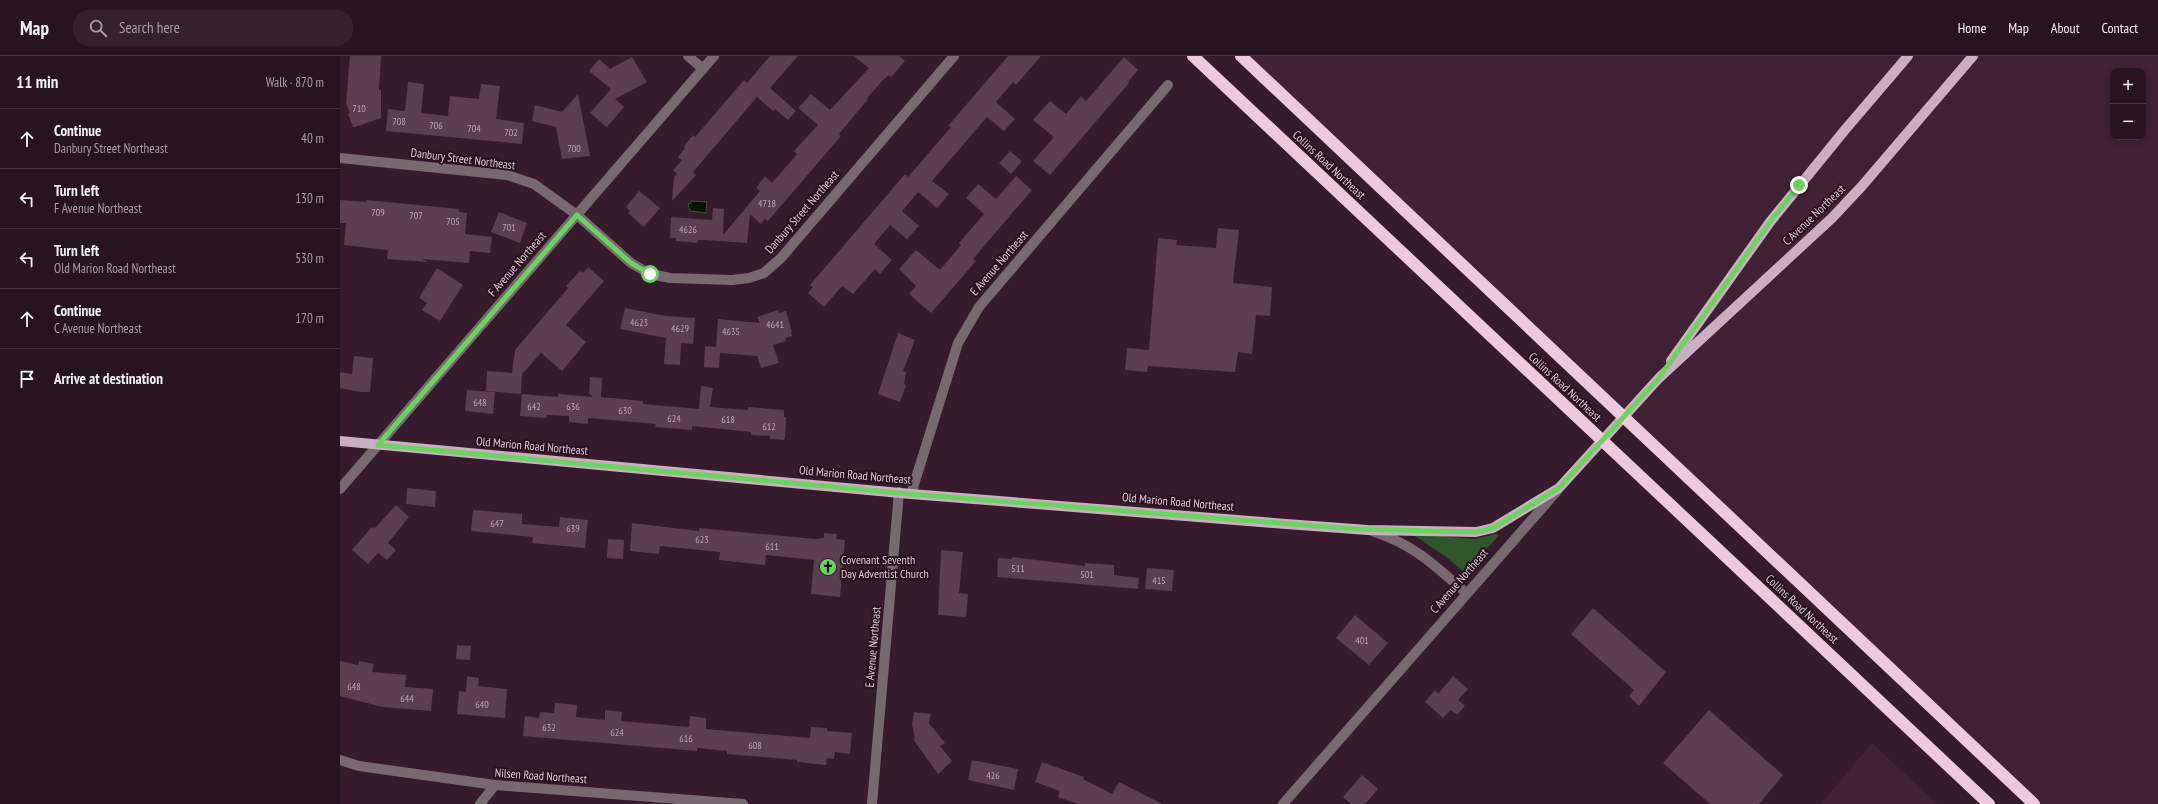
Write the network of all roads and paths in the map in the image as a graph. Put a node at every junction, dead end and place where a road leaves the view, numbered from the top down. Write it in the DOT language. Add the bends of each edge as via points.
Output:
graph roads {
  1 [pos="688,56"];
  2 [pos="714,56"];
  3 [pos="954,56"];
  4 [pos="1193,56"];
  5 [pos="1240,56"];
  6 [pos="1908,56"];
  7 [pos="1973,56"];
  8 [pos="704,69"];
  9 [pos="1168,85"];
  10 [pos="340,158"];
  11 [pos="577,215"];
  12 [pos="1659,378"];
  13 [pos="1624,417"];
  14 [pos="340,441"];
  15 [pos="1602,441"];
  16 [pos="378,445"];
  17 [pos="1559,488"];
  18 [pos="340,489"];
  19 [pos="899,492"];
  20 [pos="911,494"];
  21 [pos="1368,530"];
  22 [pos="1466,593"];
  23 [pos="340,760"];
  24 [pos="495,786"];
  25 [pos="480,804"];
  26 [pos="743,804"];
  27 [pos="872,804"];
  28 [pos="1283,804"];
  29 [pos="1989,804"];
  30 [pos="2034,804"];
  1 -- 8 [label="street"];
  2 -- 8 [label="street, F Avenue Northeast"];
  3 -- 11 [label="street, Danbury Street Northeast" via="781,258 764,273 732,280 670,278 650,274 631,263"];
  4 -- 15 [label="highway, Collins Road Northeast"];
  5 -- 13 [label="highway, Collins Road Northeast"];
  6 -- 12 [label="main road, C Avenue Northeast" via="1770,222"];
  7 -- 12 [label="main road, C Avenue Northeast" via="1832,218"];
  8 -- 11 [label="street, F Avenue Northeast"];
  9 -- 20 [label="street, E Avenue Northeast" via="978,307 958,343"];
  10 -- 11 [label="street, Danbury Street Northeast" via="507,175 534,184"];
  11 -- 16 [label="street, F Avenue Northeast"];
  12 -- 13 [label="main road, C Avenue Northeast"];
  13 -- 15 [label="main road, C Avenue Northeast"];
  13 -- 30 [label="highway, Collins Road Northeast"];
  14 -- 16 [label="main road, Old Marion Road Northeast"];
  15 -- 17 [label="main road, C Avenue Northeast"];
  15 -- 29 [label="highway, Collins Road Northeast"];
  16 -- 18 [label="street, F Avenue Northeast"];
  16 -- 19 [label="main road, Old Marion Road Northeast"];
  17 -- 21 [label="main road, Old Marion Road Northeast" via="1493,528 1476,532"];
  17 -- 22 [label="street, C Avenue Northeast"];
  19 -- 20 [label="main road, Old Marion Road Northeast"];
  19 -- 27 [label="street, E Avenue Northeast"];
  20 -- 21 [label="main road, Old Marion Road Northeast"];
  21 -- 22 [label="street, Old Marion Road Northeast" via="1402,542 1420,553"];
  22 -- 28 [label="street, C Avenue Northeast"];
  23 -- 24 [label="street, Nilsen Road Northeast" via="359,766"];
  24 -- 25 [label="street"];
  24 -- 26 [label="street, Nilsen Road Northeast"];
}
